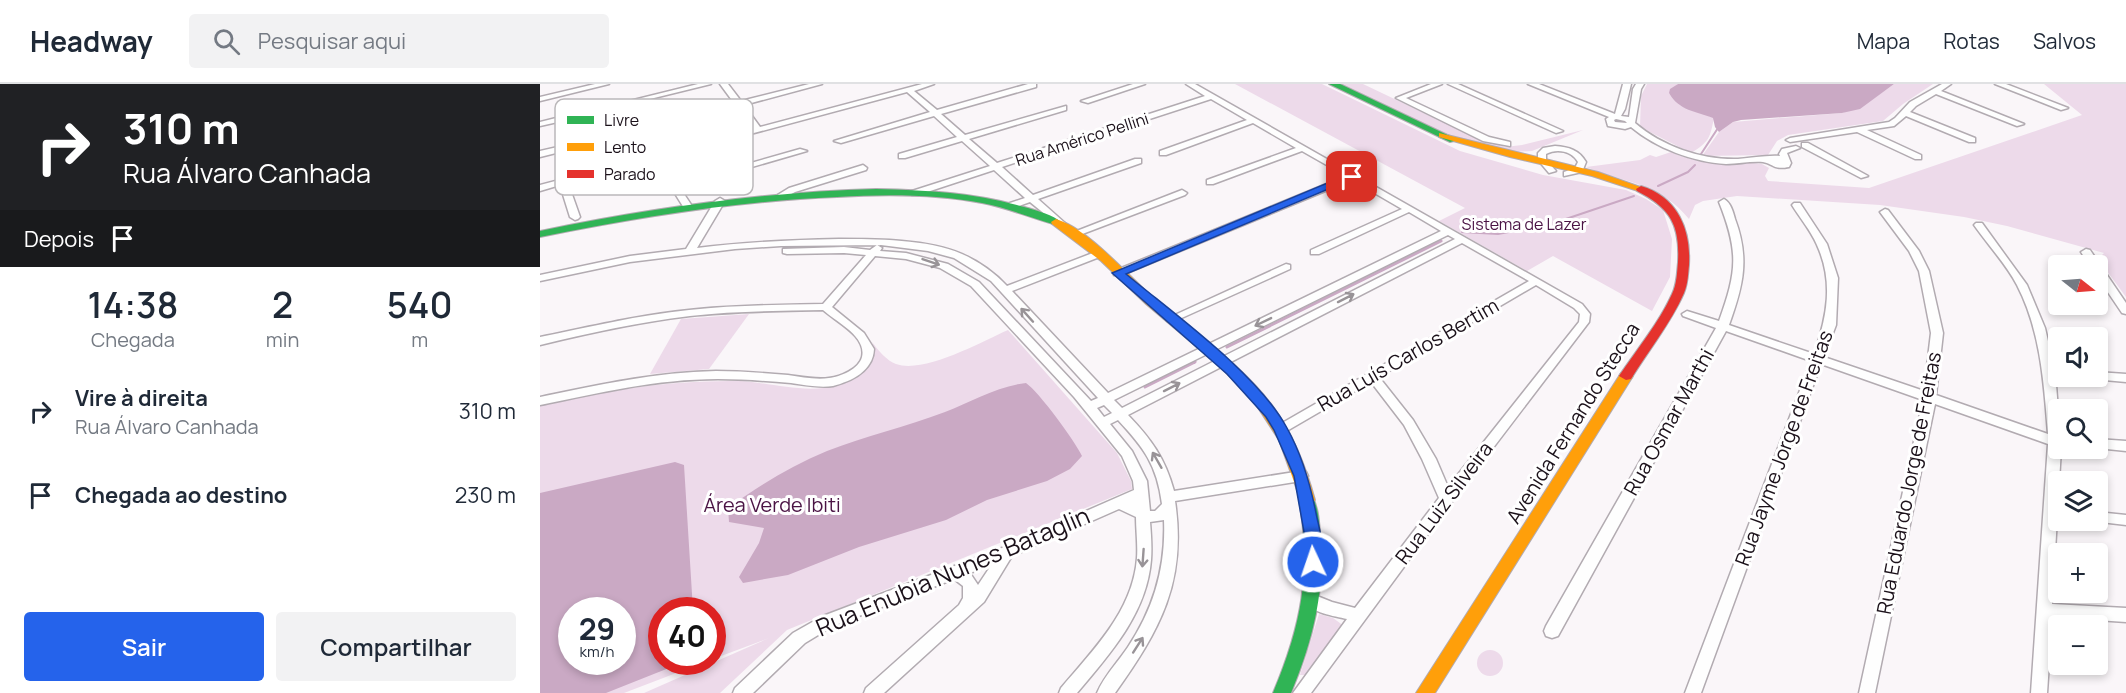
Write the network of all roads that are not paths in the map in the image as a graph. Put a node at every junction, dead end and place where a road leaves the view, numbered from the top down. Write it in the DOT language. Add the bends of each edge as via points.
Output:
graph roads {
  1 [pos="605,84"];
  2 [pos="707,84"];
  3 [pos="724,84"];
  4 [pos="818,84"];
  5 [pos="930,84"];
  6 [pos="1141,84"];
  7 [pos="1190,84"];
  8 [pos="1333,84"];
  9 [pos="1438,84"];
  10 [pos="1452,84"];
  11 [pos="1532,84"];
  12 [pos="1640,84"];
  13 [pos="1947,84"];
  14 [pos="1999,84"];
  15 [pos="1033,85"];
  16 [pos="1623,86"];
  17 [pos="909,90"];
  18 [pos="1935,91"];
  19 [pos="1212,96"];
  20 [pos="540,99"];
  21 [pos="644,99"];
  22 [pos="735,99"];
  23 [pos="753,100"];
  24 [pos="1085,101"];
  25 [pos="1063,108"];
  26 [pos="1622,108"];
  27 [pos="2064,108"];
  28 [pos="1597,110"];
  29 [pos="936,113"];
  30 [pos="1906,113"];
  31 [pos="1613,118"];
  32 [pos="555,120"];
  33 [pos="1254,120"];
  34 [pos="753,123"];
  35 [pos="1632,123"];
  36 [pos="540,124"];
  37 [pos="2020,124"];
  38 [pos="1621,127"];
  39 [pos="758,130"];
  40 [pos="1859,130"];
  41 [pos="753,131"];
  42 [pos="1559,131"];
  43 [pos="1644,133"];
  44 [pos="1442,135"];
  45 [pos="963,138"];
  46 [pos="1972,140"];
  47 [pos="838,141"];
  48 [pos="1803,144"];
  49 [pos="1302,148"];
  50 [pos="1510,149"];
  51 [pos="555,150"];
  52 [pos="803,151"];
  53 [pos="1163,153"];
  54 [pos="540,154"];
  55 [pos="902,156"];
  56 [pos="1780,156"];
  57 [pos="1918,157"];
  58 [pos="1138,161"];
  59 [pos="1547,161"];
  60 [pos="753,165"];
  61 [pos="997,167"];
  62 [pos="863,168"];
  63 [pos="1580,170"];
  64 [pos="1864,176"];
  65 [pos="1352,177"];
  66 [pos="823,180"];
  67 [pos="952,182"];
  68 [pos="1210,182"];
  69 [pos="1624,183"];
  70 [pos="555,184"];
  71 [pos="540,188"];
  72 [pos="815,193"];
  73 [pos="915,193"];
  74 [pos="1182,193"];
  75 [pos="567,195"];
  76 [pos="680,195"];
  77 [pos="941,195"];
  78 [pos="781,196"];
  79 [pos="1032,198"];
  80 [pos="720,201"];
  81 [pos="1724,202"];
  82 [pos="1797,205"];
  83 [pos="687,206"];
  84 [pos="1010,206"];
  85 [pos="1409,209"];
  86 [pos="1885,212"];
  87 [pos="575,217"];
  88 [pos="1062,225"];
  89 [pos="1979,225"];
  90 [pos="1448,231"];
  91 [pos="540,234"];
  92 [pos="1074,234"];
  93 [pos="1462,239"];
  94 [pos="843,241"];
  95 [pos="860,242"];
  96 [pos="877,247"];
  97 [pos="835,250"];
  98 [pos="690,251"];
  99 [pos="852,251"];
  100 [pos="1315,252"];
  101 [pos="2086,252"];
  102 [pos="1098,254"];
  103 [pos="2088,255"];
  104 [pos="1286,267"];
  105 [pos="1118,273"];
  106 [pos="540,278"];
  107 [pos="1536,281"];
  108 [pos="2108,285"];
  109 [pos="540,286"];
  110 [pos="1005,291"];
  111 [pos="826,308"];
  112 [pos="2126,311"];
  113 [pos="1687,314"];
  114 [pos="1171,319"];
  115 [pos="1723,326"];
  116 [pos="540,341"];
  117 [pos="1207,350"];
  118 [pos="2048,356"];
  119 [pos="1044,357"];
  120 [pos="1819,359"];
  121 [pos="1221,362"];
  122 [pos="1372,376"];
  123 [pos="2108,376"];
  124 [pos="2126,378"];
  125 [pos="1094,386"];
  126 [pos="1128,388"];
  127 [pos="1930,398"];
  128 [pos="1106,399"];
  129 [pos="540,401"];
  130 [pos="1140,404"];
  131 [pos="1089,407"];
  132 [pos="1120,414"];
  133 [pos="1102,423"];
  134 [pos="1132,427"];
  135 [pos="1281,429"];
  136 [pos="1113,438"];
  137 [pos="2048,439"];
  138 [pos="2108,445"];
  139 [pos="2126,446"];
  140 [pos="1301,476"];
  141 [pos="1141,493"];
  142 [pos="1446,499"];
  143 [pos="1169,501"];
  144 [pos="1116,503"];
  145 [pos="1143,513"];
  146 [pos="2108,518"];
  147 [pos="2126,520"];
  148 [pos="2052,531"];
  149 [pos="1007,552"];
  150 [pos="954,572"];
  151 [pos="1312,600"];
  152 [pos="2044,610"];
  153 [pos="960,615"];
  154 [pos="2126,615"];
  155 [pos="1359,616"];
  156 [pos="1552,631"];
  157 [pos="1312,678"];
  158 [pos="1285,686"];
  159 [pos="741,693"];
  160 [pos="872,693"];
  161 [pos="1067,693"];
  162 [pos="1105,693"];
  163 [pos="1301,693"];
  164 [pos="1425,693"];
  165 [pos="1693,693"];
  166 [pos="1868,693"];
  167 [pos="2039,693"];
  1 -- 20 [label="street"];
  2 -- 21 [label="street"];
  3 -- 22 [label="street"];
  4 -- 23 [label="street"];
  5 -- 17 [label="street"];
  6 -- 24 [label="street"];
  7 -- 19 [label="street"];
  8 -- 44 [label="street"];
  9 -- 50 [label="street" via="1400,98"];
  10 -- 42 [label="street"];
  11 -- 28 [label="street"];
  12 -- 35 [label="street"];
  13 -- 18 [label="street"];
  14 -- 27 [label="street"];
  15 -- 29 [label="street"];
  16 -- 26 [label="street"];
  17 -- 29 [label="street"];
  17 -- 39 [label="street"];
  18 -- 30 [label="street"];
  18 -- 37 [label="street"];
  19 -- 33 [label="street"];
  19 -- 61 [label="street, Rua Américo Pellini"];
  25 -- 45 [label="street"];
  26 -- 28 [label="street"];
  26 -- 31 [label="street"];
  28 -- 31 [label="street"];
  29 -- 45 [label="street"];
  29 -- 47 [label="street"];
  30 -- 40 [label="street" via="1891,124"];
  30 -- 46 [label="street"];
  31 -- 35 [label="street"];
  31 -- 38 [label="street" via="1611,124"];
  32 -- 36 [label="street"];
  33 -- 49 [label="street"];
  33 -- 53 [label="street"];
  34 -- 39 [label="street"];
  35 -- 38 [label="street"];
  35 -- 43 [label="street"];
  38 -- 43 [label="street"];
  39 -- 41 [label="street"];
  40 -- 48 [label="street"];
  40 -- 57 [label="street"];
  43 -- 56 [label="street" via="1697,159 1758,160"];
  44 -- 50 [label="street"];
  44 -- 59 [label="street" via="1491,156"];
  45 -- 55 [label="street"];
  45 -- 61 [label="street"];
  48 -- 56 [label="street"];
  48 -- 56 [label="street"];
  48 -- 64 [label="street"];
  49 -- 65 [label="street"];
  49 -- 68 [label="street"];
  50 -- 59 [label="street"];
  51 -- 54 [label="street"];
  52 -- 60 [label="street"];
  58 -- 79 [label="street"];
  59 -- 63 [label="street"];
  59 -- 63 [label="street" via="1558,148 1573,152 1580,158"];
  61 -- 67 [label="street, Rua Américo Pellini"];
  61 -- 79 [label="street"];
  62 -- 66 [label="street"];
  63 -- 69 [label="street"];
  63 -- 69 [label="street"];
  65 -- 85 [label="street"];
  65 -- 105 [label="street"];
  66 -- 72 [label="street" via="811,188"];
  66 -- 78 [label="street"];
  67 -- 73 [label="street, Rua Américo Pellini"];
  67 -- 77 [label="street" via="938,190"];
  69 -- 164 [label="street, Avenida Fernando Stecca" via="1669,205 1681,226 1685,260 1678,292"];
  70 -- 71 [label="street"];
  72 -- 73 [label="street"];
  72 -- 78 [label="street"];
  73 -- 77 [label="street"];
  74 -- 92 [label="street"];
  75 -- 87 [label="street"];
  76 -- 83 [label="street"];
  77 -- 84 [label="street"];
  78 -- 80 [label="street"];
  79 -- 84 [label="street"];
  79 -- 88 [label="street"];
  80 -- 83 [label="street"];
  80 -- 98 [label="street"];
  81 -- 115 [label="street, Rua Osmar Marthi" via="1741,254 1737,286"];
  82 -- 120 [label="street, Rua Jayme Jorge de Freitas" via="1822,244 1833,278 1830,325"];
  83 -- 91 [label="street"];
  84 -- 88 [label="street"];
  85 -- 90 [label="street"];
  85 -- 100 [label="street"];
  86 -- 127 [label="street, Rua Eduardo Jorge de Freitas" via="1914,251 1931,297 1937,333"];
  88 -- 92 [label="street"];
  89 -- 118 [label="street" via="2022,285"];
  90 -- 93 [label="street"];
  90 -- 117 [label="street, one-way"];
  92 -- 102 [label="street"];
  93 -- 107 [label="street"];
  121 -- 93 [label="street, one-way"];
  94 -- 95 [label="street"];
  94 -- 97 [label="street"];
  94 -- 98 [label="street"];
  95 -- 96 [label="street"];
  95 -- 99 [label="street"];
  96 -- 99 [label="street"];
  96 -- 110 [label="street" via="928,248 957,256 995,279"];
  96 -- 111 [label="street"];
  96 -- 119 [label="street, one-way" via="926,260 975,284"];
  97 -- 99 [label="street"];
  97 -- 109 [label="street" via="708,256 617,269"];
  98 -- 106 [label="street"];
  101 -- 103 [label="street"];
  102 -- 105 [label="street"];
  102 -- 110 [label="street"];
  104 -- 114 [label="street"];
  105 -- 114 [label="street"];
  107 -- 122 [label="street, Rua Luís Carlos Bertim"];
  107 -- 142 [label="street, Rua Luiz Silveira" via="1578,306 1585,314 1584,322"];
  108 -- 112 [label="street"];
  125 -- 110 [label="street, one-way"];
  111 -- 116 [label="street" via="688,313"];
  111 -- 129 [label="street" via="868,346 865,363 847,377 820,382 715,375 636,382"];
  113 -- 115 [label="street"];
  114 -- 117 [label="street"];
  115 -- 120 [label="street"];
  115 -- 156 [label="street, Rua Osmar Marthi"];
  117 -- 121 [label="street"];
  117 -- 126 [label="street"];
  119 -- 125 [label="street" via="1050,357 1083,387"];
  119 -- 131 [label="street"];
  120 -- 127 [label="street"];
  120 -- 165 [label="street, Rua Jayme Jorge de Freitas"];
  130 -- 121 [label="street, one-way"];
  121 -- 135 [label="street" via="1271,413"];
  122 -- 135 [label="street, Rua Luís Carlos Bertim"];
  122 -- 142 [label="street" via="1409,423"];
  123 -- 124 [label="street"];
  125 -- 128 [label="street"];
  126 -- 128 [label="street"];
  126 -- 130 [label="street"];
  127 -- 137 [label="street"];
  127 -- 166 [label="street, Rua Eduardo Jorge de Freitas"];
  128 -- 131 [label="street"];
  128 -- 132 [label="street"];
  130 -- 132 [label="street"];
  131 -- 133 [label="street"];
  132 -- 133 [label="street"];
  132 -- 134 [label="street"];
  133 -- 136 [label="street"];
  134 -- 136 [label="street"];
  143 -- 134 [label="street, one-way" via="1162,470 1148,444"];
  135 -- 140 [label="street"];
  136 -- 141 [label="street" via="1127,454 1140,481"];
  138 -- 139 [label="street"];
  140 -- 143 [label="street"];
  140 -- 151 [label="street" via="1314,543"];
  141 -- 144 [label="street, Rua Enubia Nunes Bataglin"];
  141 -- 145 [label="street"];
  142 -- 155 [label="street, Rua Luiz Silveira"];
  143 -- 145 [label="street" via="1162,515 1155,519"];
  162 -- 143 [label="street, one-way" via="1161,603 1169,579 1172,543"];
  144 -- 145 [label="street, Rua Enubia Nunes Bataglin"];
  144 -- 149 [label="street, Rua Enubia Nunes Bataglin"];
  145 -- 161 [label="street, one-way" via="1144,560 1136,596 1115,636"];
  146 -- 147 [label="street"];
  148 -- 152 [label="street"];
  149 -- 150 [label="street, Rua Enubia Nunes Bataglin"];
  149 -- 153 [label="street" via="979,597"];
  150 -- 153 [label="street" via="971,584 971,600"];
  150 -- 159 [label="street, Rua Enubia Nunes Bataglin" via="812,630"];
  151 -- 155 [label="street"];
  151 -- 158 [label="street"];
  152 -- 154 [label="street"];
  152 -- 167 [label="street"];
  153 -- 160 [label="street"];
  155 -- 157 [label="street, Rua Luiz Silveira"];
  157 -- 158 [label="street"];
  157 -- 163 [label="street, Rua Luiz Silveira"];
}
